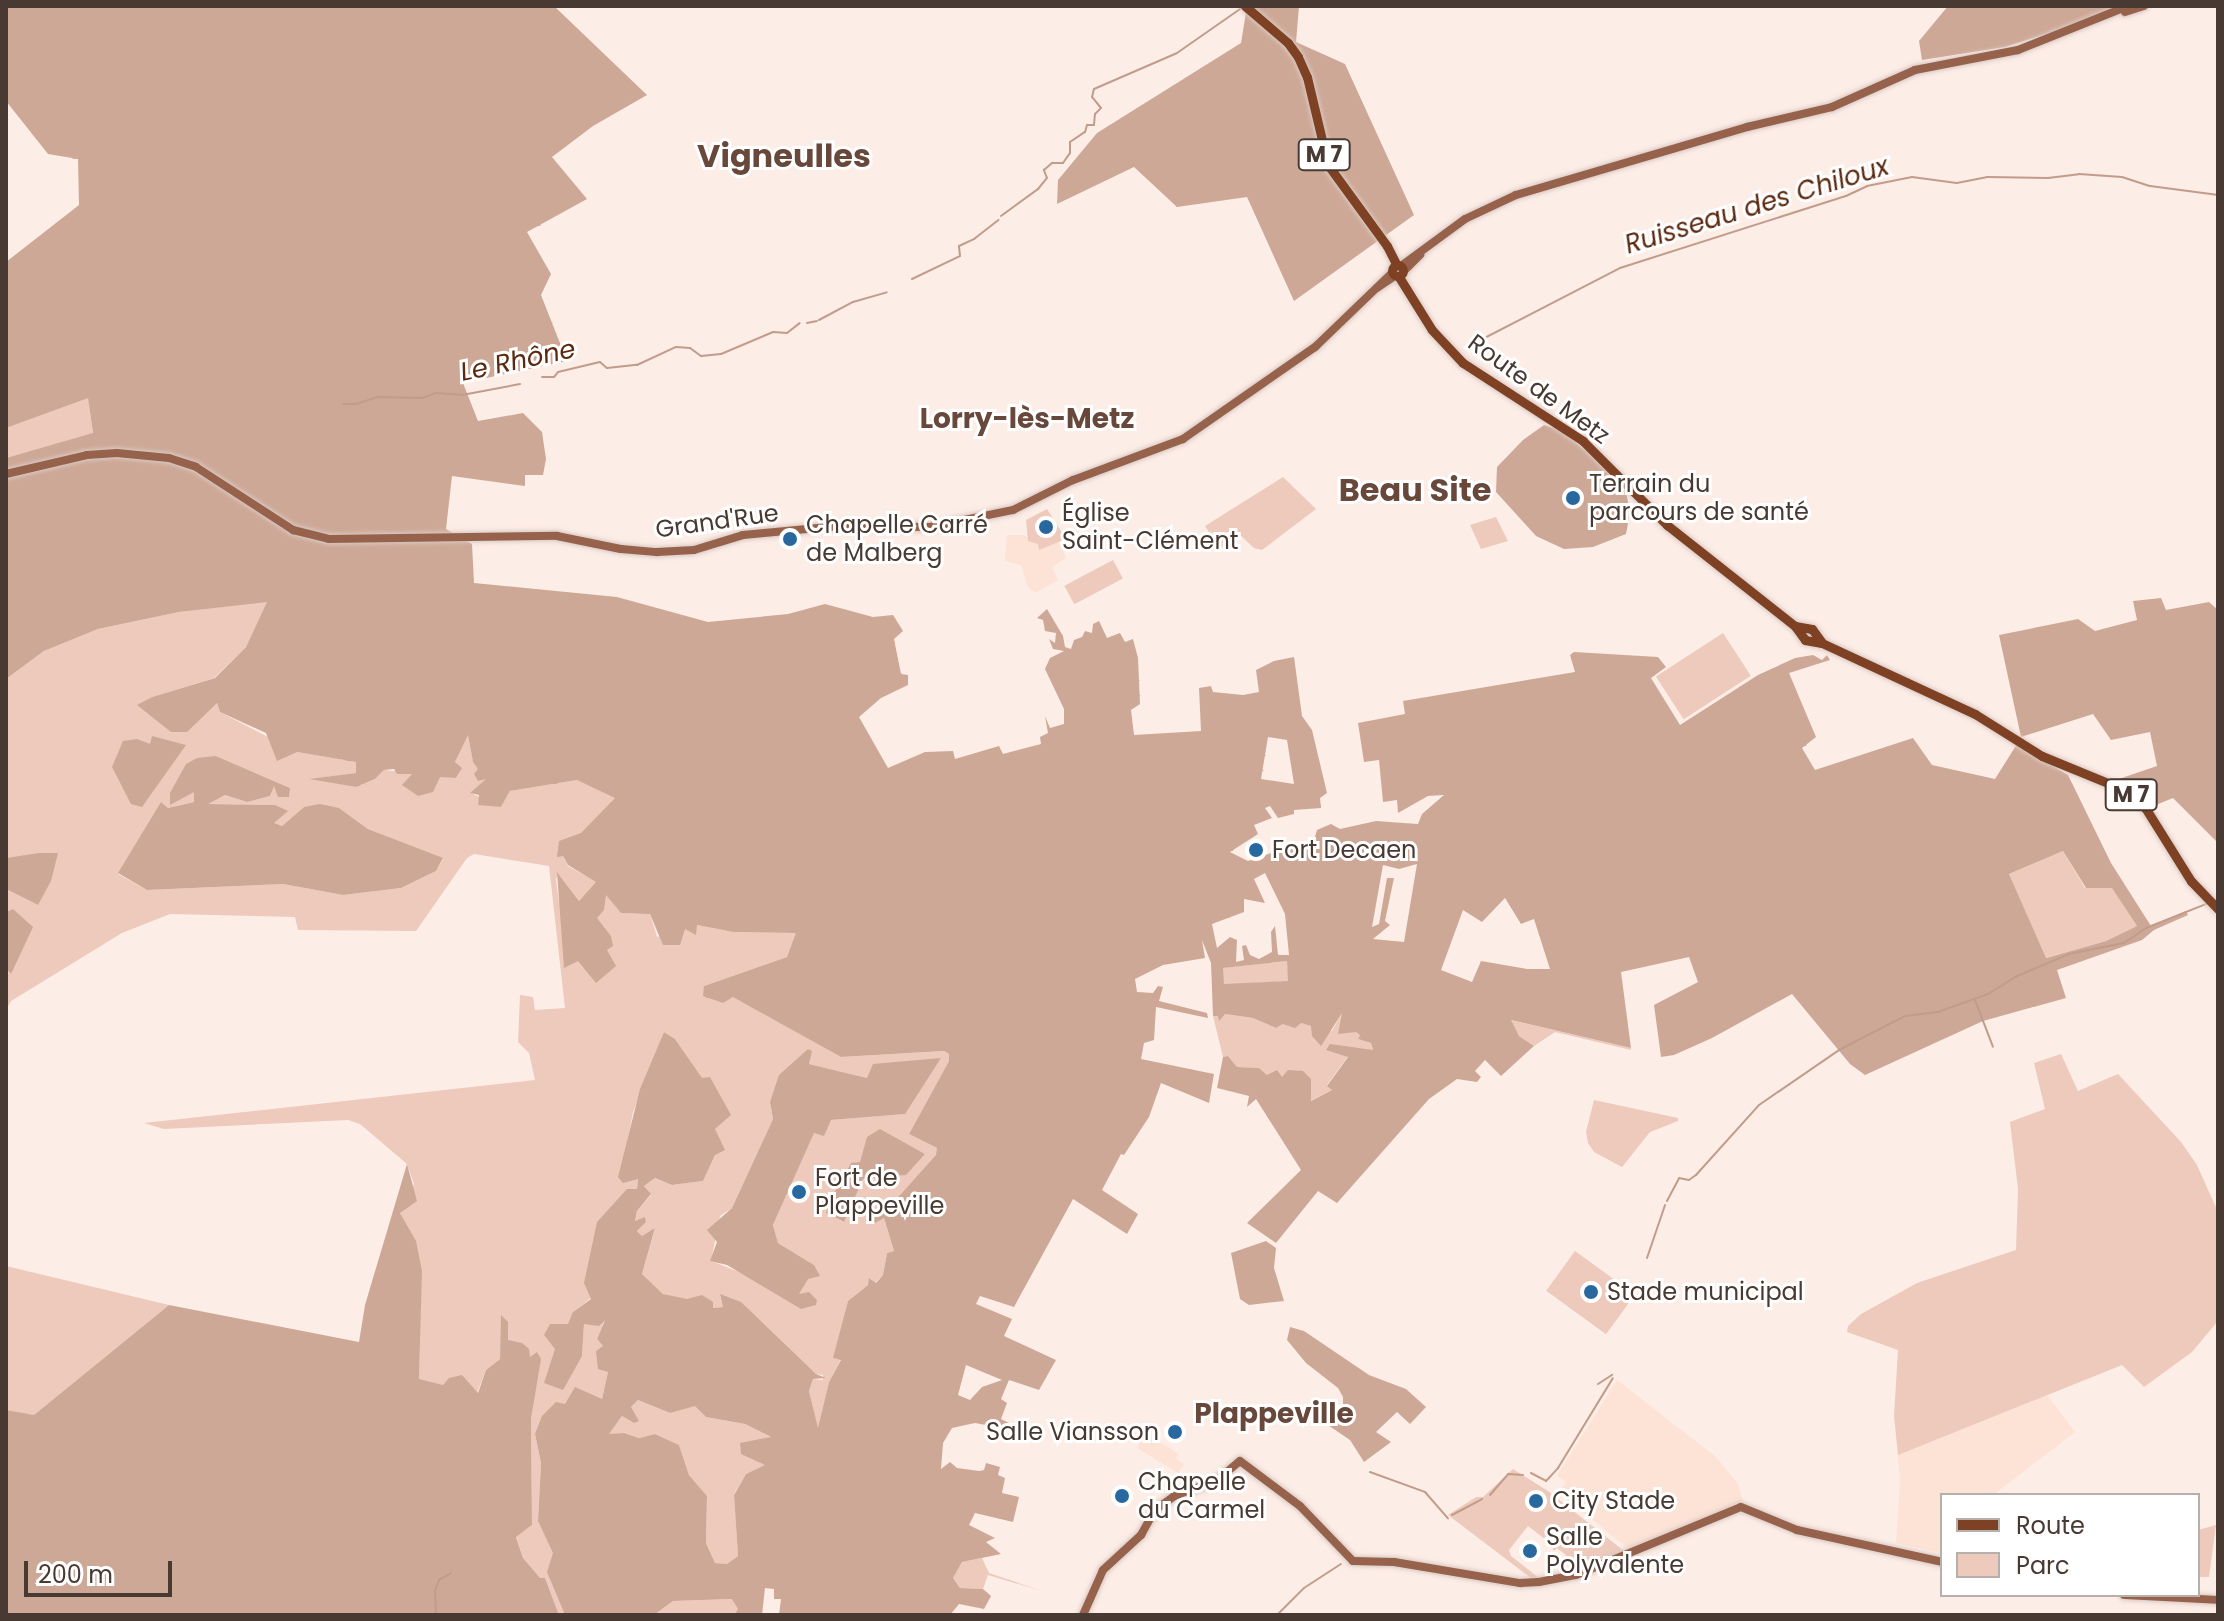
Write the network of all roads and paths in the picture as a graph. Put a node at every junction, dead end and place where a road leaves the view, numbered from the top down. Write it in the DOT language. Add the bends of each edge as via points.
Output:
graph roads {
  1 [pos="1245,6"];
  2 [pos="2128,6"];
  3 [pos="2144,6"];
  4 [pos="2116,12"];
  5 [pos="1397,273"];
  6 [pos="6,474"];
  7 [pos="2212,905"];
  8 [pos="1940,1562"];
  9 [pos="2162,1597"];
  10 [pos="2218,1600"];
  11 [pos="1083,1615"];
  1 -- 5 [label="main road, Route de Metz / M 7" via="1288,43 1303,67 1333,176 1387,246"];
  2 -- 4 [label="street"];
  3 -- 4 [label="street"];
  4 -- 5 [label="street, Grand'Rue" via="2018,50 1915,70 1832,107 1540,187 1465,219"];
  5 -- 6 [label="street, Grand'Rue" via="1372,290 1315,347 1172,444 1073,480 1020,507 930,527 839,526 743,535 682,551 621,549 557,536 329,539 304,535 196,467 169,458 87,455"];
  5 -- 7 [label="main road, Route de Metz / M 7" via="1442,341 1479,375 1583,441 1667,525 1795,626 1975,714 2053,761 2133,796"];
  8 -- 11 [label="street" via="1797,1530 1741,1507 1576,1575 1520,1583 1378,1560 1353,1561 1291,1498 1240,1461 1209,1485 1174,1496 1155,1510 1141,1535 1103,1570"];
  9 -- 10 [label="street"];
}
